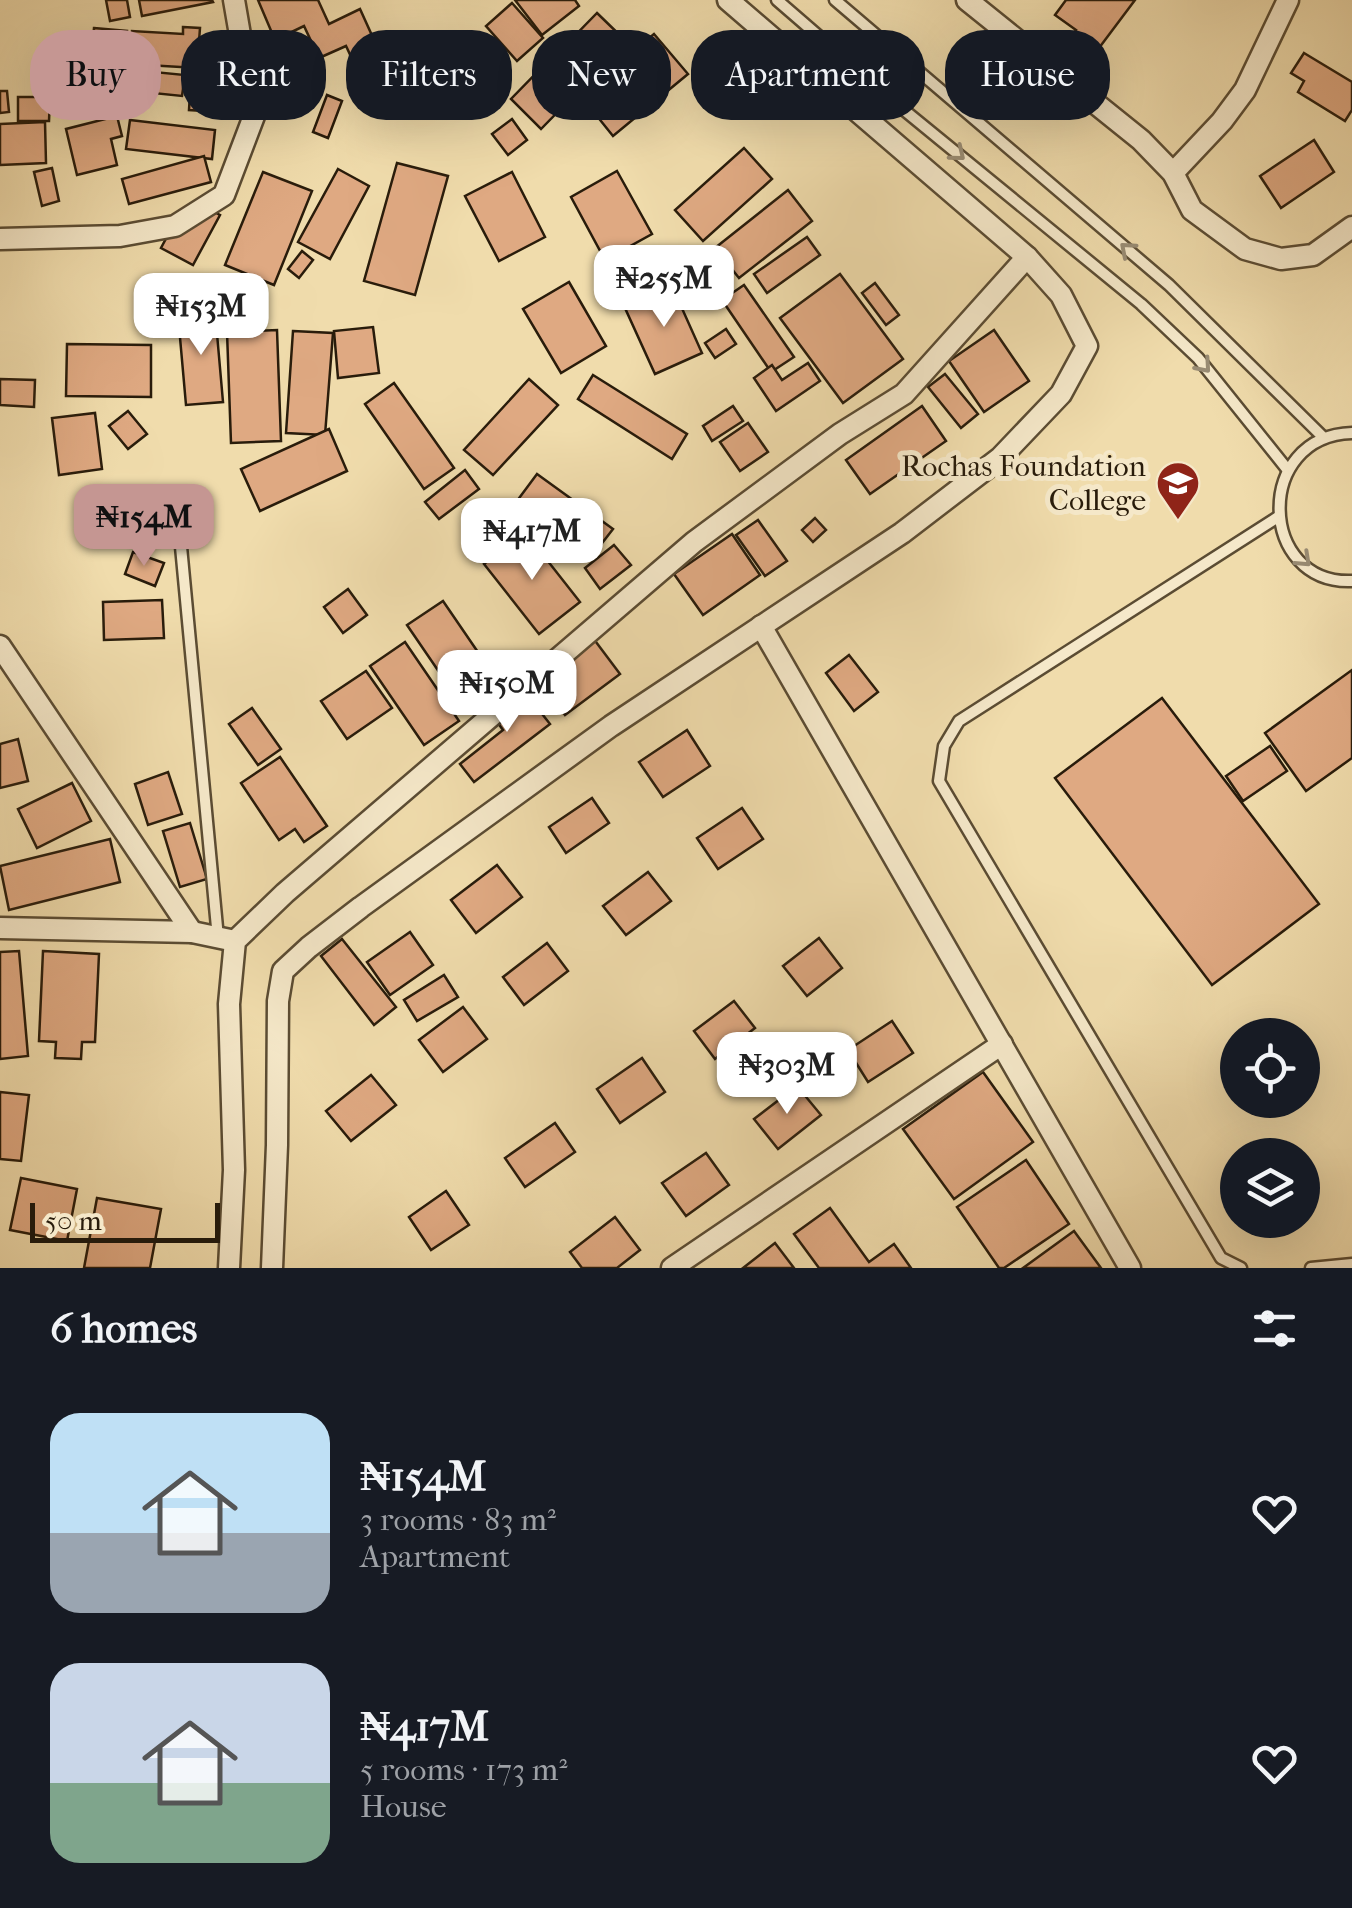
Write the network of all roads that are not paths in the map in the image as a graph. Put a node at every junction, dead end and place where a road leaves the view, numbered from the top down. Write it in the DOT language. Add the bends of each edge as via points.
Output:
graph roads {
  1 [pos="234,0"];
  2 [pos="728,0"];
  3 [pos="776,0"];
  4 [pos="834,0"];
  5 [pos="967,0"];
  6 [pos="1288,0"];
  7 [pos="1174,173"];
  8 [pos="1352,227"];
  9 [pos="0,239"];
  10 [pos="1027,257"];
  11 [pos="1352,433"];
  12 [pos="1324,438"];
  13 [pos="1288,470"];
  14 [pos="1278,517"];
  15 [pos="180,536"];
  16 [pos="1352,580"];
  17 [pos="760,626"];
  18 [pos="0,646"];
  19 [pos="0,928"];
  20 [pos="192,932"];
  21 [pos="227,940"];
  22 [pos="1002,1044"];
  23 [pos="1352,1264"];
  24 [pos="229,1268"];
  25 [pos="272,1268"];
  26 [pos="672,1268"];
  27 [pos="1130,1268"];
  28 [pos="1241,1268"];
  29 [pos="1311,1268"];
  1 -- 9 [label="street" via="254,116 224,195 176,226 120,236"];
  2 -- 10 [label="street"];
  3 -- 13 [label="lane, one-way" via="1141,304 1198,358"];
  12 -- 4 [label="lane, one-way" via="1169,286"];
  5 -- 7 [label="street"];
  6 -- 7 [label="street" via="1245,90"];
  7 -- 8 [label="street" via="1192,210 1245,249 1281,259 1313,255"];
  10 -- 17 [label="street" via="1061,295 1087,346 1061,394 1000,458 902,533"];
  10 -- 21 [label="street" via="904,394 694,542"];
  11 -- 12 [label="lane"];
  12 -- 13 [label="lane"];
  13 -- 14 [label="lane"];
  14 -- 16 [label="lane, one-way" via="1300,561 1321,575"];
  14 -- 28 [label="lane" via="959,722 944,746 938,781 1221,1258"];
  15 -- 21 [label="lane"];
  17 -- 22 [label="street"];
  17 -- 25 [label="street" via="424,862 283,972"];
  18 -- 20 [label="street"];
  19 -- 20 [label="street"];
  20 -- 21 [label="street"];
  21 -- 24 [label="street" via="234,1170"];
  22 -- 26 [label="street"];
  22 -- 27 [label="street"];
  23 -- 29 [label="lane"];
}
